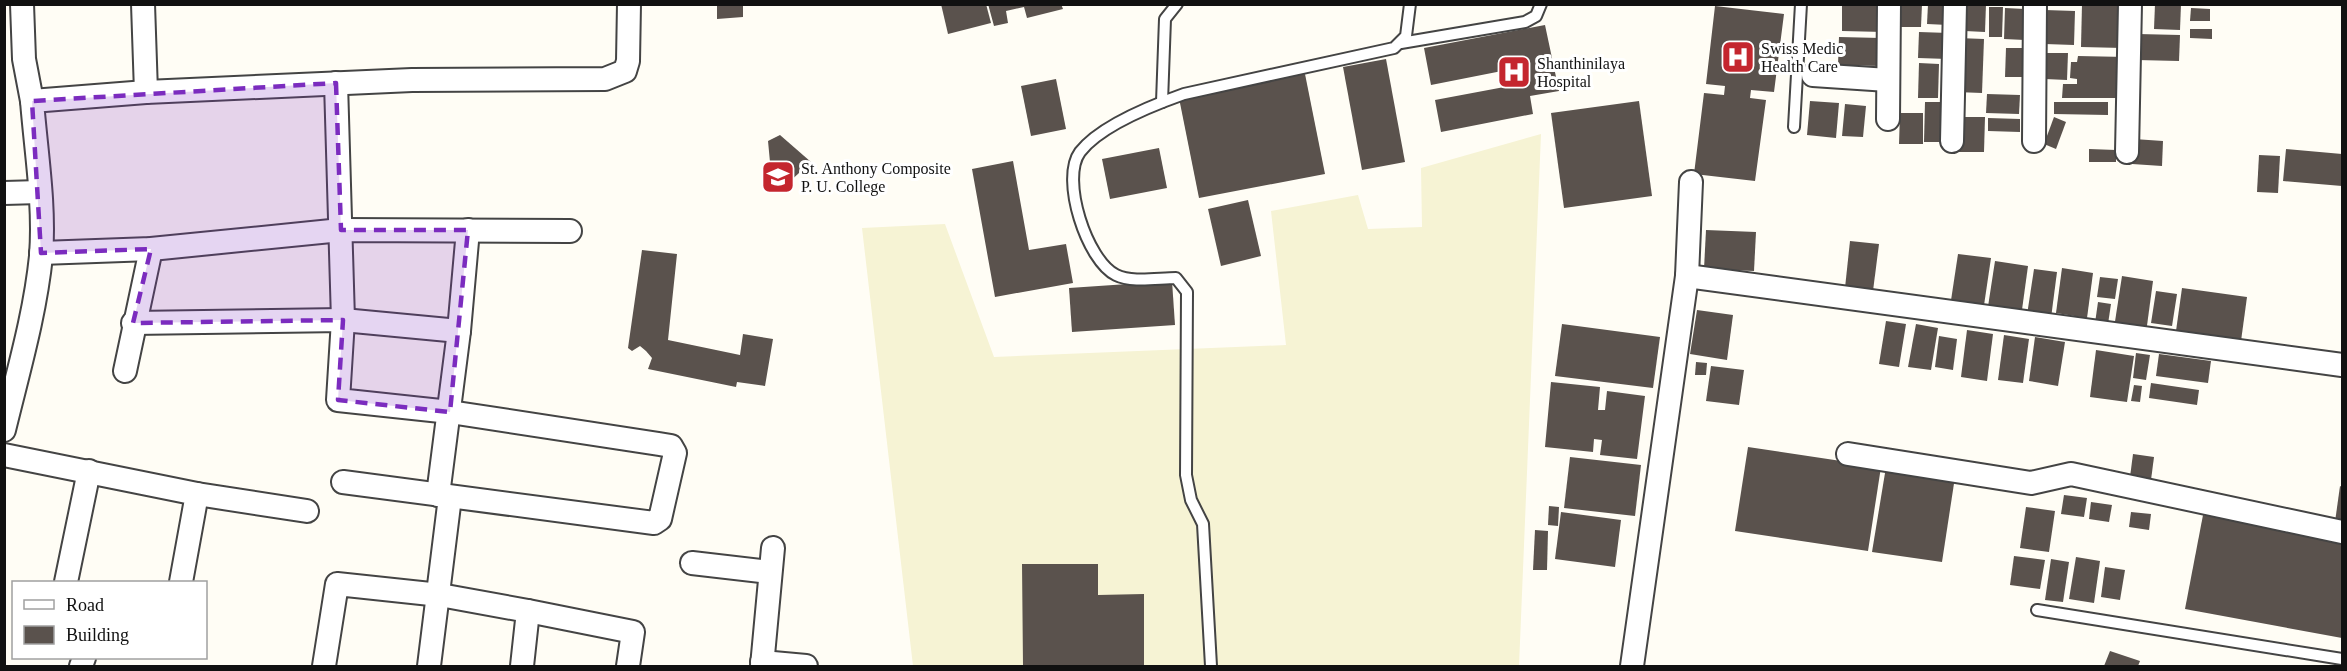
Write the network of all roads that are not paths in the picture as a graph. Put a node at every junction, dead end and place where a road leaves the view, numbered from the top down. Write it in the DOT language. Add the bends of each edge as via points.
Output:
graph roads {
  1 [pos="22,4"];
  2 [pos="629,4"];
  3 [pos="1178,4"];
  4 [pos="1410,4"];
  5 [pos="1541,4"];
  6 [pos="1801,4"];
  7 [pos="1889,4"];
  8 [pos="1955,4"];
  9 [pos="2035,4"];
  10 [pos="2130,4"];
  11 [pos="144,5"];
  12 [pos="1401,44"];
  13 [pos="1813,75"];
  14 [pos="1888,80"];
  15 [pos="336,83"];
  16 [pos="146,92"];
  17 [pos="32,101"];
  18 [pos="1161,102"];
  19 [pos="1888,119"];
  20 [pos="1794,127"];
  21 [pos="1952,141"];
  22 [pos="2034,141"];
  23 [pos="2127,152"];
  24 [pos="1691,182"];
  25 [pos="40,192"];
  26 [pos="4,193"];
  27 [pos="341,230"];
  28 [pos="468,230"];
  29 [pos="570,231"];
  30 [pos="151,249"];
  31 [pos="41,253"];
  32 [pos="1687,276"];
  33 [pos="343,320"];
  34 [pos="133,323"];
  35 [pos="459,330"];
  36 [pos="2343,365"];
  37 [pos="125,371"];
  38 [pos="450,412"];
  39 [pos="4,430"];
  40 [pos="1848,454"];
  41 [pos="4,455"];
  42 [pos="89,471"];
  43 [pos="343,482"];
  44 [pos="197,494"];
  45 [pos="444,496"];
  46 [pos="307,511"];
  47 [pos="2343,532"];
  48 [pos="772,548"];
  49 [pos="692,563"];
  50 [pos="770,572"];
  51 [pos="66,581"];
  52 [pos="181,581"];
  53 [pos="440,596"];
  54 [pos="2037,610"];
  55 [pos="528,611"];
  56 [pos="2343,658"];
  57 [pos="762,664"];
  58 [pos="324,666"];
  59 [pos="429,666"];
  60 [pos="522,666"];
  61 [pos="628,666"];
  62 [pos="806,666"];
  63 [pos="1211,666"];
  64 [pos="1632,666"];
  1 -- 17 [label="street" via="24,59"];
  2 -- 15 [label="street" via="628,61 625,71 616,76"];
  3 -- 18 [label="lane" via="1165,19"];
  4 -- 12 [label="lane" via="1408,27"];
  5 -- 12 [label="lane" via="1536,16 1526,22"];
  6 -- 20 [label="lane"];
  7 -- 14 [label="street"];
  8 -- 21 [label="street"];
  9 -- 22 [label="street"];
  10 -- 23 [label="street"];
  11 -- 16 [label="street"];
  12 -- 18 [label="lane" via="1384,53"];
  13 -- 14 [label="street"];
  14 -- 19 [label="street"];
  15 -- 16 [label="street"];
  15 -- 27 [label="street"];
  16 -- 17 [label="street"];
  17 -- 25 [label="street"];
  18 -- 63 [label="lane" via="1090,141 1078,155 1071,185 1093,254 1104,267 1118,276 1131,278 1176,278 1187,292 1186,475 1191,500 1203,524"];
  24 -- 32 [label="street"];
  25 -- 26 [label="street"];
  25 -- 31 [label="street"];
  27 -- 28 [label="street"];
  27 -- 30 [label="street"];
  27 -- 33 [label="street"];
  28 -- 29 [label="street"];
  28 -- 35 [label="street"];
  30 -- 31 [label="street"];
  30 -- 34 [label="street"];
  31 -- 39 [label="street" via="34,308"];
  32 -- 36 [label="street"];
  32 -- 64 [label="street"];
  33 -- 34 [label="street"];
  33 -- 35 [label="street"];
  33 -- 38 [label="street" via="338,400"];
  34 -- 37 [label="street"];
  35 -- 38 [label="street"];
  38 -- 45 [label="street"];
  38 -- 45 [label="street" via="671,446 675,453 660,519 654,523"];
  40 -- 47 [label="street" via="2031,483 2071,474"];
  41 -- 42 [label="street"];
  42 -- 44 [label="street"];
  42 -- 51 [label="street"];
  43 -- 45 [label="street"];
  44 -- 46 [label="street"];
  44 -- 52 [label="street"];
  45 -- 53 [label="street"];
  48 -- 50 [label="street"];
  49 -- 50 [label="street"];
  50 -- 57 [label="street"];
  53 -- 55 [label="street"];
  53 -- 58 [label="street" via="337,584"];
  53 -- 59 [label="street"];
  54 -- 56 [label="lane"];
  55 -- 60 [label="street"];
  55 -- 61 [label="street" via="633,632"];
  57 -- 62 [label="street"];
}
